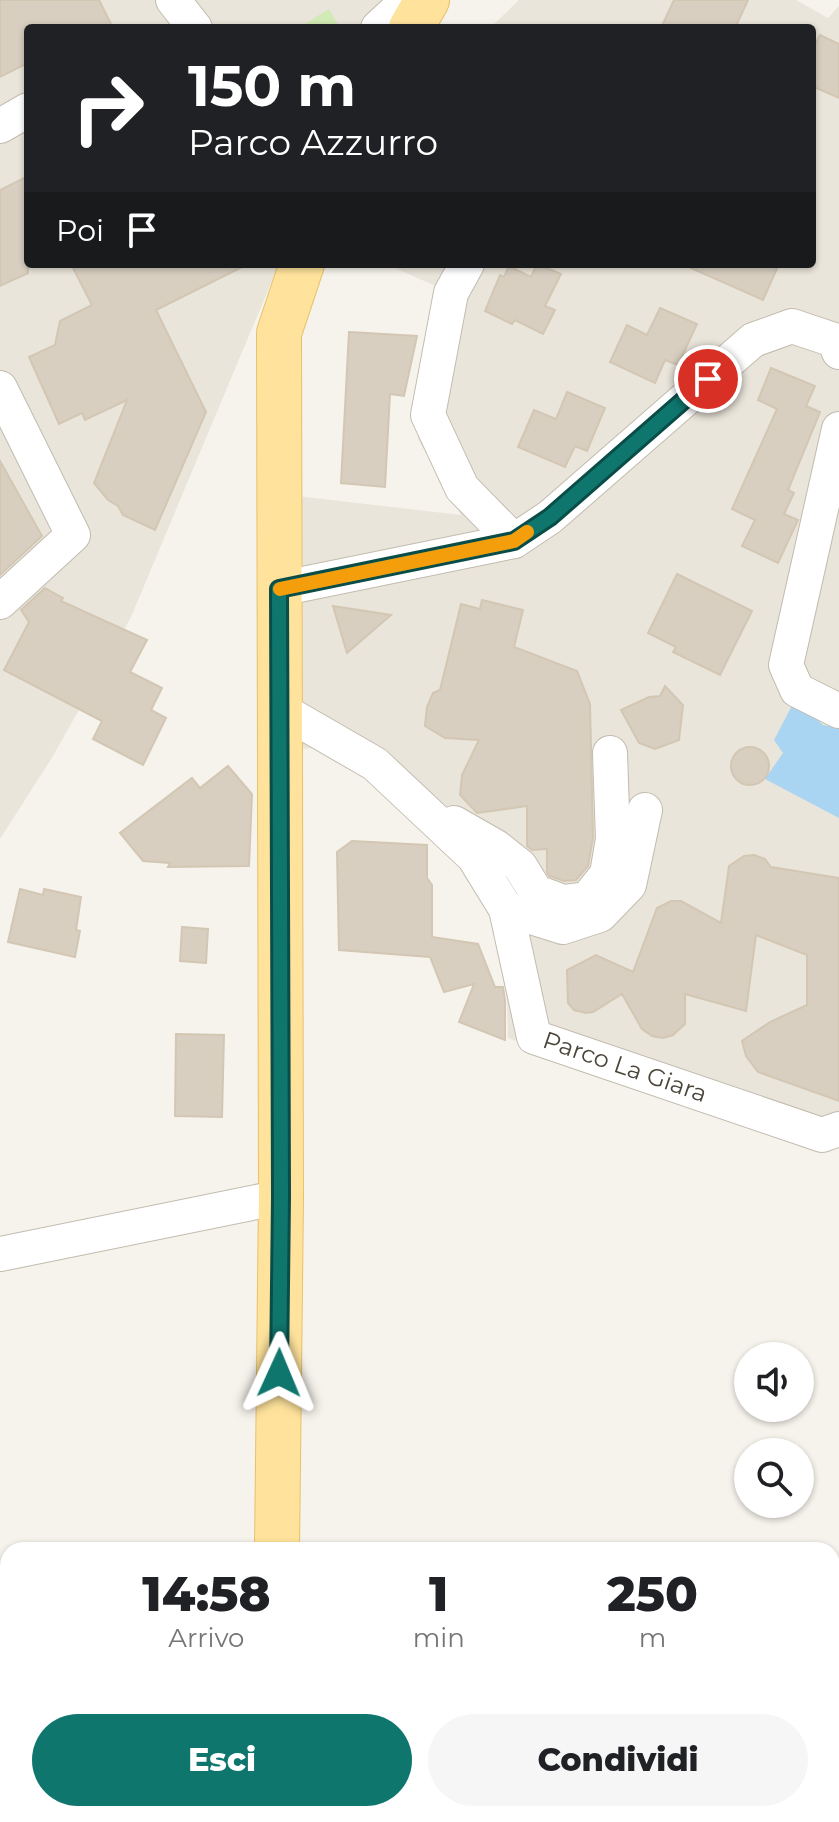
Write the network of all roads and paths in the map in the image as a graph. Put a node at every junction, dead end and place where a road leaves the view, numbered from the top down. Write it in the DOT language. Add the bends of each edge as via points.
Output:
graph roads {
  1 [pos="408,0"];
  2 [pos="427,0"];
  3 [pos="382,24"];
  4 [pos="413,24"];
  5 [pos="24,112"];
  6 [pos="0,126"];
  7 [pos="301,268"];
  8 [pos="465,268"];
  9 [pos="837,342"];
  10 [pos="0,388"];
  11 [pos="839,429"];
  12 [pos="514,541"];
  13 [pos="279,589"];
  14 [pos="0,602"];
  15 [pos="278,708"];
  16 [pos="839,711"];
  17 [pos="610,753"];
  18 [pos="645,810"];
  19 [pos="429,815"];
  20 [pos="506,909"];
  21 [pos="839,1129"];
  22 [pos="281,1197"];
  23 [pos="0,1254"];
  24 [pos="277,1542"];
  1 -- 3 [label="street"];
  2 -- 4 [label="main road"];
  5 -- 6 [label="street"];
  7 -- 13 [label="main road" via="279,333"];
  8 -- 12 [label="street" via="451,293 428,415 462,488"];
  9 -- 12 [label="street" via="792,326 753,340 550,517"];
  10 -- 14 [label="street" via="73,535"];
  11 -- 16 [label="street" via="786,665 797,690"];
  12 -- 13 [label="street"];
  13 -- 15 [label="main road"];
  15 -- 19 [label="street, Parco La Giara" via="375,764"];
  15 -- 22 [label="main road"];
  17 -- 19 [label="street, Parco La Giara" via="613,839 607,874 587,899 563,902 536,892 520,866 496,847 446,818"];
  18 -- 20 [label="street" via="629,885 600,915 563,927"];
  19 -- 20 [label="street, Parco La Giara" via="474,857"];
  20 -- 21 [label="street, Parco La Giara" via="534,1037 822,1135"];
  22 -- 23 [label="street"];
  22 -- 24 [label="main road"];
}
